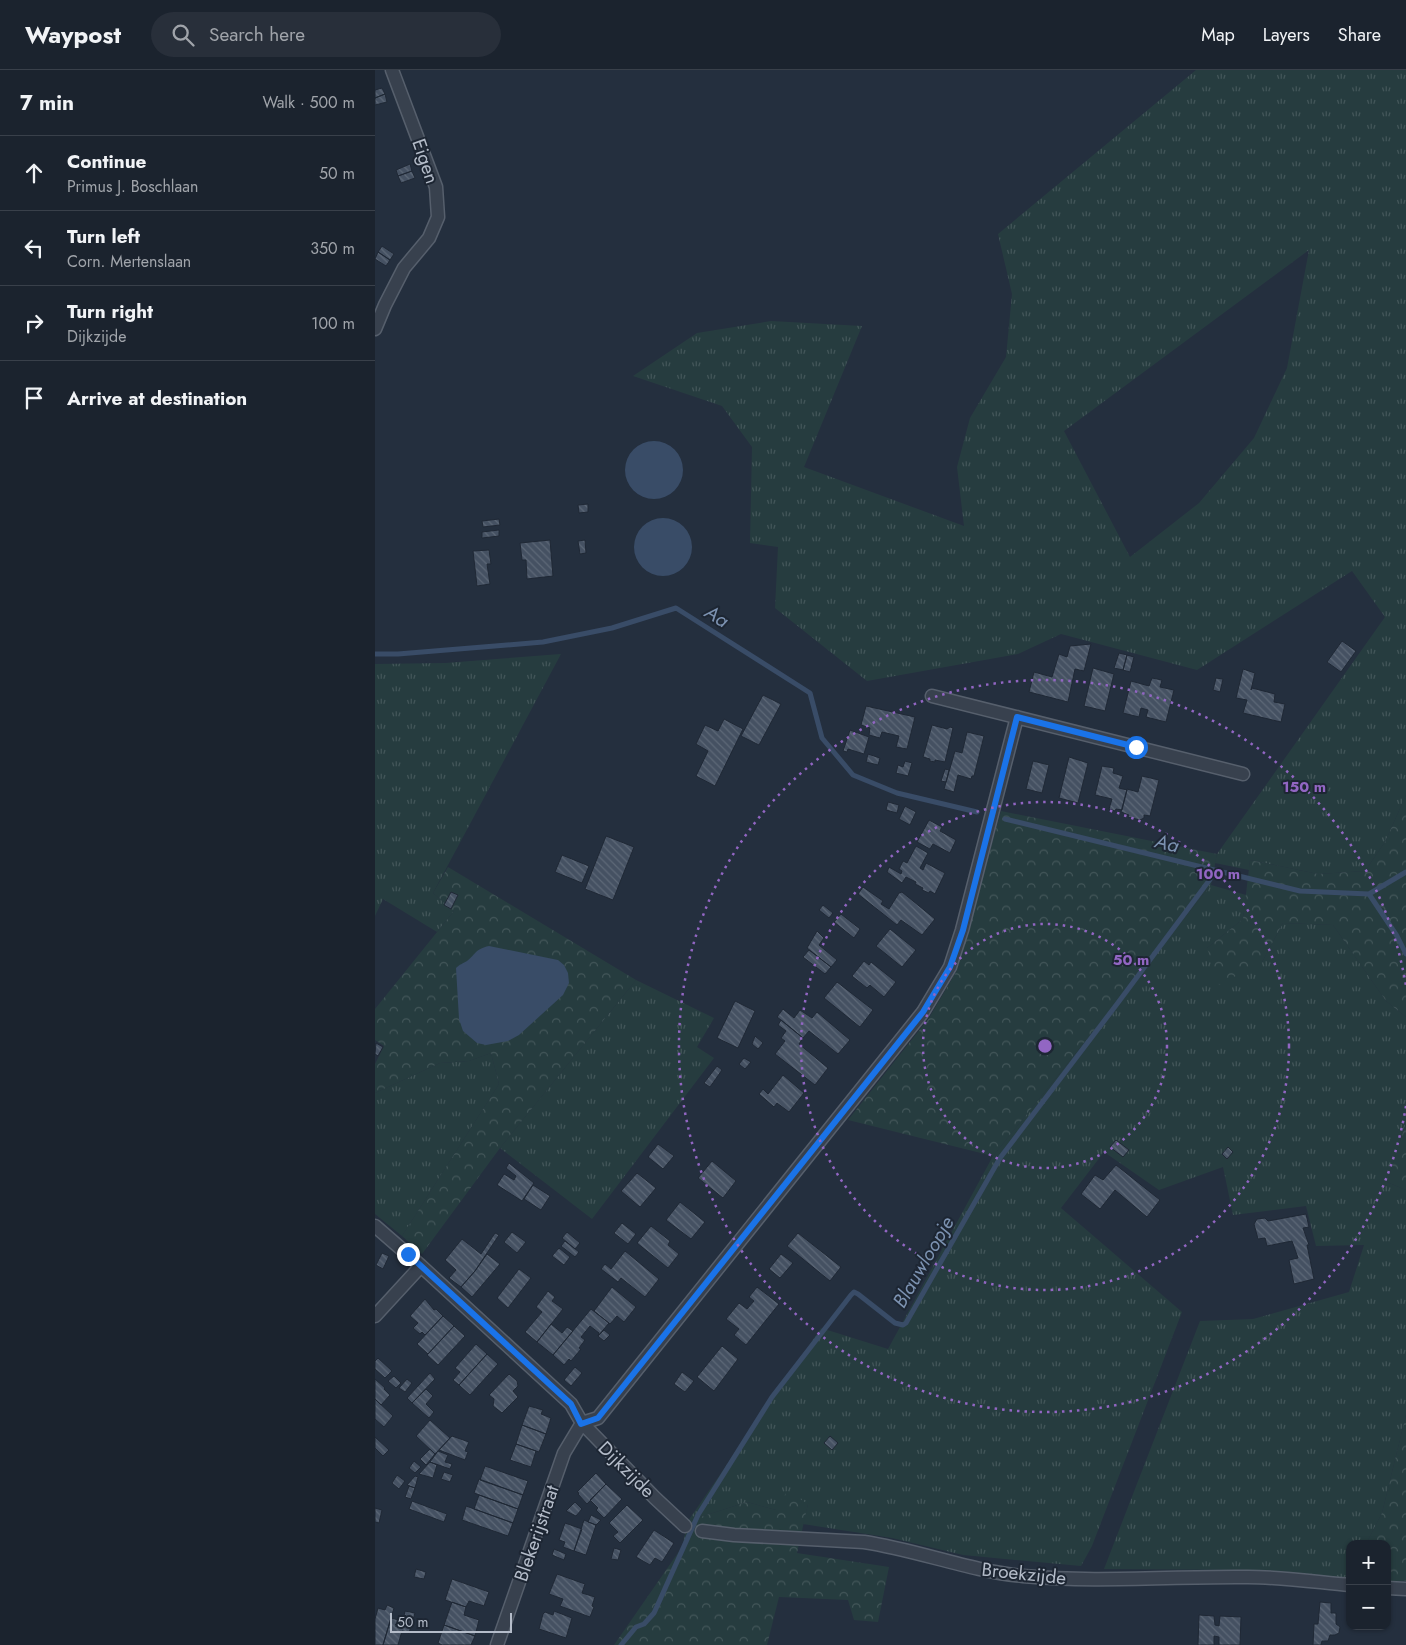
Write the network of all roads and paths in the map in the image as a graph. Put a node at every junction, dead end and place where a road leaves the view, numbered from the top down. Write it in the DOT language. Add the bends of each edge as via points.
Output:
graph roads {
  1 [pos="392,70"];
  2 [pos="375,329"];
  3 [pos="932,696"];
  4 [pos="1017,717"];
  5 [pos="1243,774"];
  6 [pos="375,1226"];
  7 [pos="421,1266"];
  8 [pos="375,1316"];
  9 [pos="581,1424"];
  10 [pos="685,1526"];
  11 [pos="702,1531"];
  12 [pos="1346,1585"];
  13 [pos="1391,1588"];
  14 [pos="1406,1589"];
  15 [pos="497,1645"];
  1 -- 2 [label="street, Eigen" via="436,187 438,217 429,238 404,268"];
  3 -- 4 [label="street"];
  4 -- 5 [label="street"];
  4 -- 9 [label="street" via="963,930 950,967 923,1012 598,1418"];
  6 -- 7 [label="street, Dijkzijde"];
  7 -- 8 [label="street"];
  7 -- 9 [label="street, Dijkzijde" via="571,1404"];
  9 -- 10 [label="street, Dijkzijde"];
  9 -- 15 [label="street, Blekerijstraat" via="564,1453"];
  11 -- 12 [label="street, Broekzijde" via="877,1544 991,1572 1023,1576 1249,1577"];
  13 -- 14 [label="street"];
}
